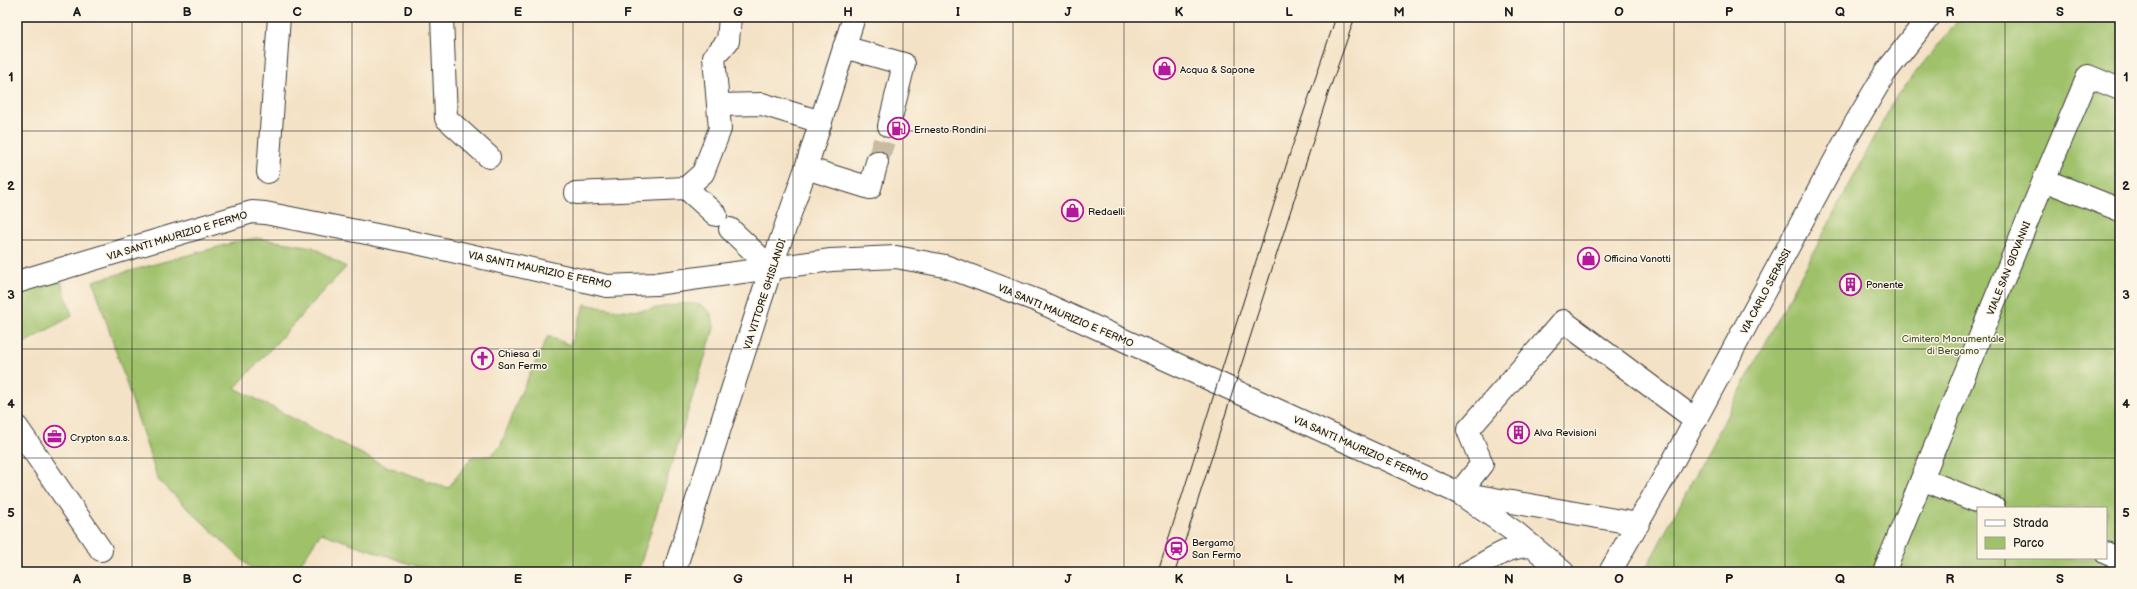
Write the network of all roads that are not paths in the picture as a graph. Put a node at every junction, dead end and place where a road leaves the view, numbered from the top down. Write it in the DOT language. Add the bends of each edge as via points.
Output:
graph roads {
  1 [pos="279,17"];
  2 [pos="442,17"];
  3 [pos="730,17"];
  4 [pos="854,17"];
  5 [pos="1929,17"];
  6 [pos="844,48"];
  7 [pos="2120,89"];
  8 [pos="718,105"];
  9 [pos="821,122"];
  10 [pos="889,126"];
  11 [pos="490,157"];
  12 [pos="876,162"];
  13 [pos="806,168"];
  14 [pos="268,172"];
  15 [pos="2044,180"];
  16 [pos="686,188"];
  17 [pos="576,194"];
  18 [pos="2120,210"];
  19 [pos="771,268"];
  20 [pos="17,282"];
  21 [pos="1696,420"];
  22 [pos="17,427"];
  23 [pos="1922,479"];
  24 [pos="1459,492"];
  25 [pos="1992,507"];
  26 [pos="1638,524"];
  27 [pos="1506,525"];
  28 [pos="1531,546"];
  29 [pos="101,550"];
  30 [pos="1504,550"];
  31 [pos="2107,553"];
  32 [pos="2120,559"];
  33 [pos="674,572"];
  34 [pos="1468,572"];
  35 [pos="1563,572"];
  36 [pos="1610,572"];
  37 [pos="1884,572"];
  1 -- 14 [label="street"];
  2 -- 11 [label="street" via="446,118"];
  3 -- 8 [label="street" via="728,41 714,57"];
  4 -- 6 [label="street, VIA VITTORE GHISLANDI"];
  5 -- 21 [label="street, VIA CARLO SERASSI" via="1885,73 1849,134"];
  6 -- 9 [label="street, VIA VITTORE GHISLANDI"];
  6 -- 10 [label="street" via="904,64"];
  7 -- 15 [label="street, VIALE SAN GIOVANNI" via="2088,76"];
  8 -- 9 [label="street" via="762,104"];
  8 -- 16 [label="street" via="720,129 703,173"];
  9 -- 13 [label="street, VIA VITTORE GHISLANDI"];
  12 -- 13 [label="street" via="870,188"];
  13 -- 19 [label="street, VIA VITTORE GHISLANDI"];
  15 -- 18 [label="street"];
  15 -- 23 [label="street, VIALE SAN GIOVANNI"];
  16 -- 17 [label="street"];
  16 -- 19 [label="street"];
  19 -- 20 [label="street, VIA SANTI MAURIZIO E FERMO" via="655,284 608,286 412,242 265,212 252,212"];
  19 -- 24 [label="street, VIA SANTI MAURIZIO E FERMO" via="831,260 896,257 945,266 1038,301"];
  19 -- 33 [label="street, VIA VITTORE GHISLANDI"];
  21 -- 24 [label="street" via="1563,321 1468,430 1482,464"];
  21 -- 26 [label="street, VIA CARLO SERASSI"];
  22 -- 29 [label="street"];
  23 -- 25 [label="street"];
  23 -- 37 [label="street, VIALE SAN GIOVANNI"];
  24 -- 26 [label="street, VIA SANTI MAURIZIO E FERMO"];
  24 -- 27 [label="street, VIA SANTI MAURIZIO E FERMO"];
  26 -- 36 [label="street, VIA CARLO SERASSI"];
  27 -- 28 [label="street, VIA SANTI MAURIZIO E FERMO"];
  27 -- 30 [label="street" via="1508,538"];
  28 -- 30 [label="street" via="1516,546"];
  28 -- 35 [label="street, VIA SANTI MAURIZIO E FERMO"];
  30 -- 34 [label="street"];
  31 -- 32 [label="street"];
}
